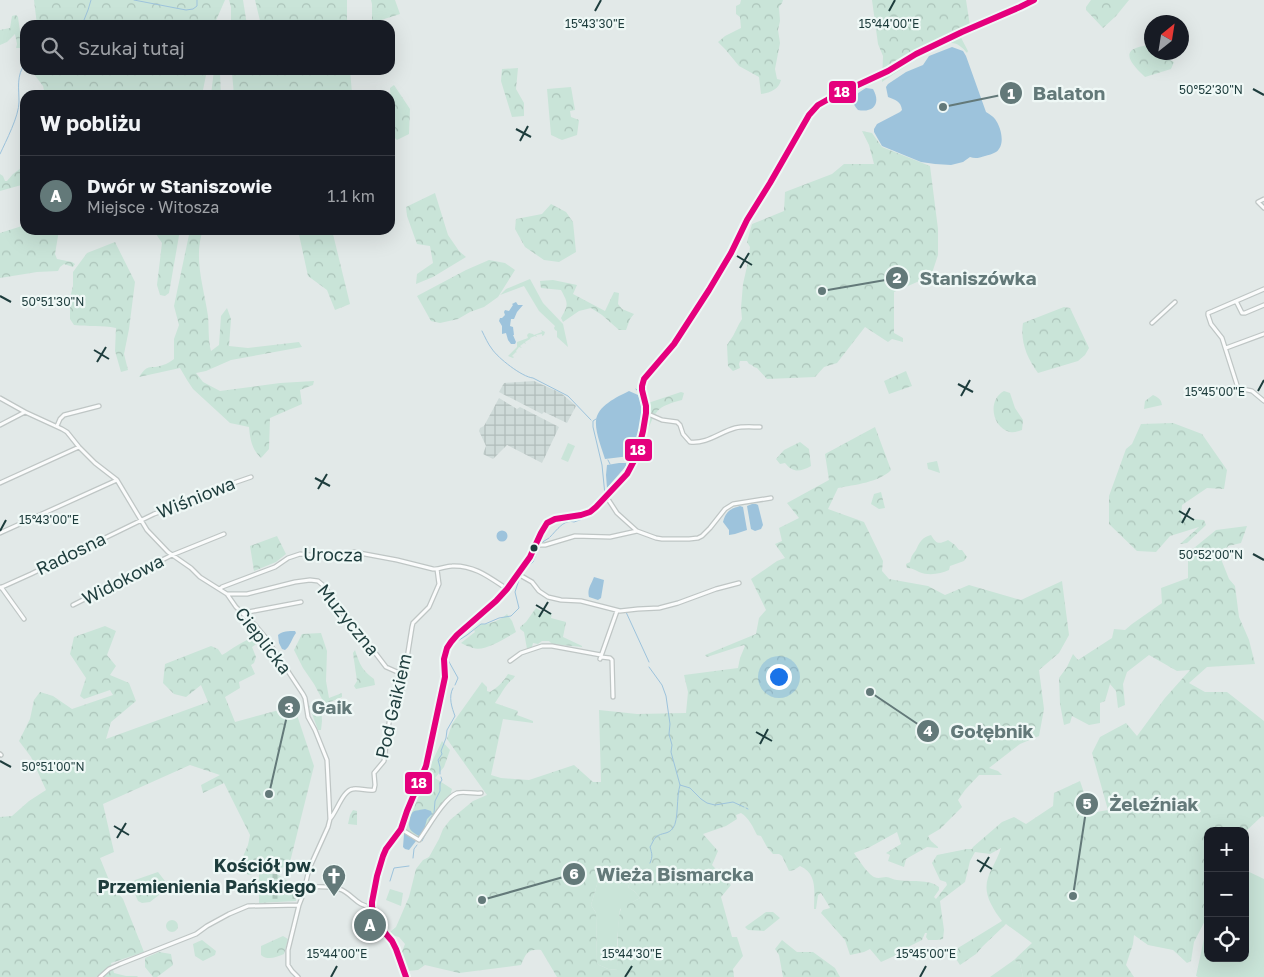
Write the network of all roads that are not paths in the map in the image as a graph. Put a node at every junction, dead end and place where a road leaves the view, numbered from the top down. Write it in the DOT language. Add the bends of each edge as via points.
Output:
graph roads {
  1 [pos="1034,0"];
  2 [pos="1264,199"];
  3 [pos="1264,208"];
  4 [pos="1264,290"];
  5 [pos="1236,301"];
  6 [pos="1175,302"];
  7 [pos="1264,304"];
  8 [pos="1152,323"];
  9 [pos="1264,334"];
  10 [pos="1226,348"];
  11 [pos="0,398"];
  12 [pos="1264,401"];
  13 [pos="100,406"];
  14 [pos="25,412"];
  15 [pos="646,413"];
  16 [pos="0,425"];
  17 [pos="57,426"];
  18 [pos="760,427"];
  19 [pos="79,447"];
  20 [pos="251,477"];
  21 [pos="117,480"];
  22 [pos="0,483"];
  23 [pos="606,496"];
  24 [pos="771,498"];
  25 [pos="142,520"];
  26 [pos="637,531"];
  27 [pos="0,533"];
  28 [pos="224,534"];
  29 [pos="537,544"];
  30 [pos="172,555"];
  31 [pos="437,569"];
  32 [pos="518,574"];
  33 [pos="739,583"];
  34 [pos="1,587"];
  35 [pos="220,589"];
  36 [pos="507,589"];
  37 [pos="227,594"];
  38 [pos="301,602"];
  39 [pos="73,606"];
  40 [pos="617,610"];
  41 [pos="243,614"];
  42 [pos="24,619"];
  43 [pos="601,657"];
  44 [pos="510,661"];
  45 [pos="404,675"];
  46 [pos="613,697"];
  47 [pos="481,793"];
  48 [pos="330,819"];
  49 [pos="401,829"];
  50 [pos="306,886"];
  51 [pos="299,905"];
  52 [pos="372,907"];
  53 [pos="407,976"];
  54 [pos="100,977"];
  55 [pos="298,977"];
  1 -- 15 [label="street" via="916,54 818,105 747,220 709,290 671,348 644,379 642,390"];
  2 -- 3 [label="street" via="1258,202"];
  4 -- 5 [label="street"];
  5 -- 7 [label="street" via="1242,313"];
  5 -- 10 [label="street" via="1208,313"];
  6 -- 8 [label="street"];
  9 -- 10 [label="street"];
  10 -- 12 [label="street" via="1238,388 1252,391"];
  11 -- 14 [label="street"];
  13 -- 17 [label="street" via="64,416"];
  14 -- 16 [label="street"];
  14 -- 17 [label="street"];
  15 -- 18 [label="street" via="677,422 690,442 706,440 735,428"];
  15 -- 23 [label="street" via="634,462"];
  17 -- 19 [label="street" via="67,432"];
  19 -- 21 [label="street"];
  19 -- 22 [label="street"];
  20 -- 25 [label="street, Wiśniowa"];
  21 -- 25 [label="street, Cieplicka"];
  21 -- 27 [label="street"];
  23 -- 26 [label="street" via="617,513"];
  23 -- 29 [label="street" via="590,512 547,523"];
  24 -- 26 [label="street" via="733,504 704,534 694,539 659,539"];
  25 -- 30 [label="street, Cieplicka"];
  25 -- 34 [label="street, Radosna"];
  26 -- 29 [label="street" via="606,538 575,536 545,545"];
  28 -- 30 [label="street, Widokowa"];
  29 -- 32 [label="street"];
  30 -- 35 [label="street, Cieplicka"];
  30 -- 39 [label="street, Widokowa"];
  31 -- 35 [label="street, Urocza" via="354,552 321,556 300,554"];
  31 -- 36 [label="street, Urocza" via="464,566 483,573"];
  31 -- 45 [label="street, Pod Gaikiem" via="439,582 428,609 412,626"];
  32 -- 36 [label="street"];
  32 -- 40 [label="street" via="548,597"];
  33 -- 40 [label="street" via="659,608"];
  34 -- 42 [label="street"];
  35 -- 37 [label="street, Cieplicka"];
  36 -- 49 [label="street" via="447,648 445,678 428,759"];
  37 -- 41 [label="street, Cieplicka"];
  37 -- 45 [label="street, Muzyczna" via="247,594 310,580 321,582 356,633 382,663"];
  38 -- 41 [label="street"];
  40 -- 43 [label="street"];
  41 -- 48 [label="street, Cieplicka" via="266,638 305,698 308,717 327,760"];
  43 -- 44 [label="street" via="542,646 521,653"];
  43 -- 46 [label="street" via="610,658 612,662"];
  45 -- 48 [label="street, Pod Gaikiem" via="401,694 390,719 384,761 374,773 374,790 348,791"];
  47 -- 49 [label="street" via="458,793 448,800 419,840"];
  48 -- 50 [label="street, Cieplicka" via="309,869"];
  49 -- 52 [label="street" via="383,856"];
  50 -- 51 [label="street, Cieplicka"];
  50 -- 52 [label="street" via="340,889 358,903"];
  51 -- 54 [label="street" via="248,906 196,934 109,969"];
  51 -- 55 [label="street, Cieplicka" via="288,950 288,965"];
  52 -- 53 [label="street"];
}
